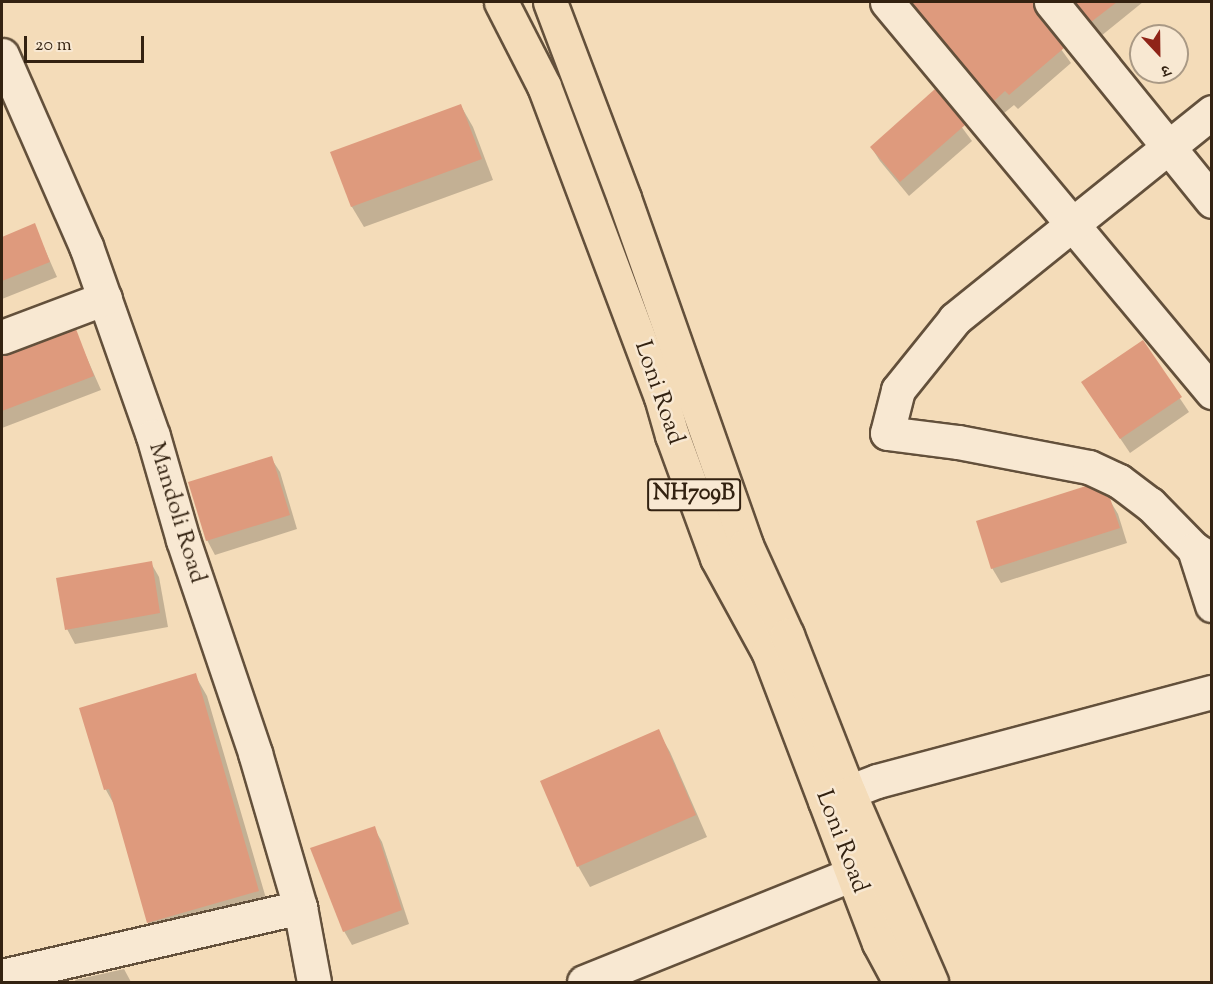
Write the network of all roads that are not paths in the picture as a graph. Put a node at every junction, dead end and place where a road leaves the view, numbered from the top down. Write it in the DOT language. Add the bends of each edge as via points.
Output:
graph roads {
  1 [pos="501,2"];
  2 [pos="550,2"];
  3 [pos="886,2"];
  4 [pos="1051,2"];
  5 [pos="2,55"];
  6 [pos="1212,112"];
  7 [pos="1169,146"];
  8 [pos="1212,201"];
  9 [pos="1072,224"];
  10 [pos="105,298"];
  11 [pos="2,337"];
  12 [pos="1212,392"];
  13 [pos="1203,554"];
  14 [pos="1212,605"];
  15 [pos="1212,692"];
  16 [pos="837,797"];
  17 [pos="853,874"];
  18 [pos="300,907"];
  19 [pos="638,972"];
  20 [pos="2,975"];
  21 [pos="314,982"];
  22 [pos="584,982"];
  23 [pos="900,982"];
  24 [pos="931,982"];
  1 -- 16 [label="highway, Loni Road / NH709B" via="544,86 717,558 768,651"];
  2 -- 16 [label="highway, Loni Road / NH709B" via="624,198 746,545 787,635"];
  3 -- 9 [label="street"];
  4 -- 7 [label="street"];
  5 -- 10 [label="street, Mandoli Road"];
  6 -- 7 [label="street"];
  7 -- 8 [label="street"];
  7 -- 9 [label="street"];
  9 -- 12 [label="street"];
  9 -- 13 [label="street" via="955,318 898,390 886,433 958,442 1089,468 1119,481 1150,504"];
  10 -- 11 [label="street"];
  10 -- 18 [label="street, Mandoli Road" via="255,753"];
  13 -- 14 [label="street"];
  15 -- 16 [label="street" via="877,781"];
  16 -- 17 [label="highway, Loni Road / NH709B"];
  16 -- 24 [label="highway, Loni Road / NH709B"];
  17 -- 19 [label="street"];
  17 -- 23 [label="highway, Loni Road / NH709B" via="879,943"];
  18 -- 20 [label="street"];
  18 -- 21 [label="street, Mandoli Road"];
  19 -- 22 [label="street"];
}
